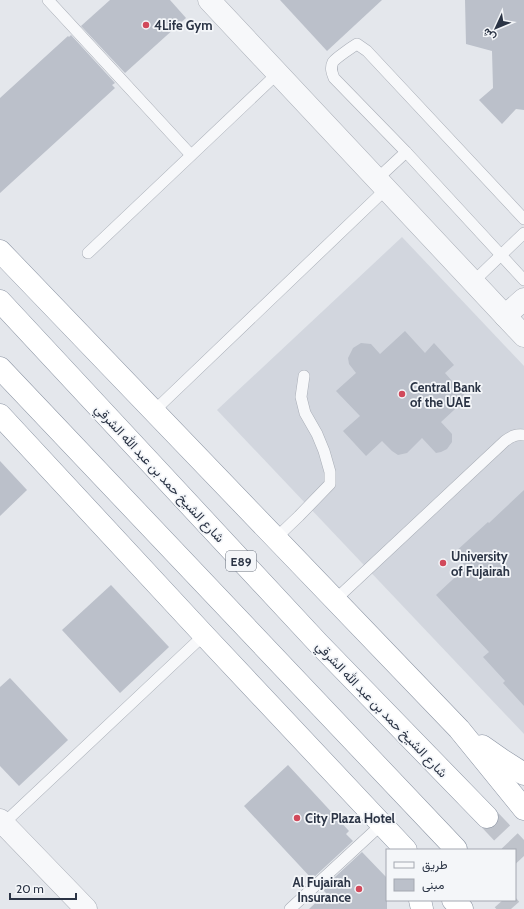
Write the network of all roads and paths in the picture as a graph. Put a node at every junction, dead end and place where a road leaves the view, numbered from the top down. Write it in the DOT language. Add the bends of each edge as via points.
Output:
graph roads {
  1 [pos="48,0"];
  2 [pos="209,0"];
  3 [pos="278,73"];
  4 [pos="406,152"];
  5 [pos="191,155"];
  6 [pos="381,184"];
  7 [pos="524,219"];
  8 [pos="524,234"];
  9 [pos="0,251"];
  10 [pos="88,254"];
  11 [pos="501,255"];
  12 [pos="524,280"];
  13 [pos="473,282"];
  14 [pos="524,299"];
  15 [pos="0,301"];
  16 [pos="505,316"];
  17 [pos="524,336"];
  18 [pos="0,368"];
  19 [pos="304,376"];
  20 [pos="154,412"];
  21 [pos="0,415"];
  22 [pos="524,435"];
  23 [pos="276,538"];
  24 [pos="335,600"];
  25 [pos="204,636"];
  26 [pos="459,729"];
  27 [pos="524,774"];
  28 [pos="524,809"];
  29 [pos="487,817"];
  30 [pos="2,822"];
  31 [pos="384,826"];
  32 [pos="396,849"];
  33 [pos="405,849"];
  34 [pos="456,849"];
  35 [pos="454,901"];
  36 [pos="86,909"];
  37 [pos="290,909"];
  38 [pos="462,909"];
  1 -- 5 [label="lane"];
  2 -- 3 [label="street"];
  3 -- 5 [label="lane"];
  3 -- 6 [label="street"];
  4 -- 6 [label="lane"];
  4 -- 7 [label="lane" via="334,78 331,71 333,62 350,47 357,44 367,51"];
  4 -- 11 [label="lane"];
  5 -- 10 [label="lane"];
  6 -- 13 [label="street"];
  6 -- 20 [label="lane"];
  8 -- 11 [label="lane"];
  9 -- 20 [label="highway"];
  11 -- 12 [label="lane"];
  11 -- 13 [label="lane"];
  13 -- 16 [label="street"];
  14 -- 16 [label="street"];
  15 -- 29 [label="highway, شارع الشيخ حمد بن عبد الله الشرقي / E89" via="318,643"];
  16 -- 17 [label="street"];
  18 -- 34 [label="highway"];
  19 -- 23 [label="lane" via="300,397 305,413 324,450 330,472 330,484"];
  20 -- 23 [label="highway"];
  21 -- 25 [label="highway"];
  22 -- 24 [label="lane" via="518,434 506,440"];
  23 -- 24 [label="highway"];
  24 -- 26 [label="highway"];
  25 -- 30 [label="lane"];
  25 -- 31 [label="highway"];
  26 -- 27 [label="highway"];
  26 -- 28 [label="highway"];
  30 -- 36 [label="street"];
  31 -- 32 [label="highway"];
  31 -- 33 [label="highway"];
  31 -- 37 [label="lane"];
  35 -- 38 [label="highway"];
}
